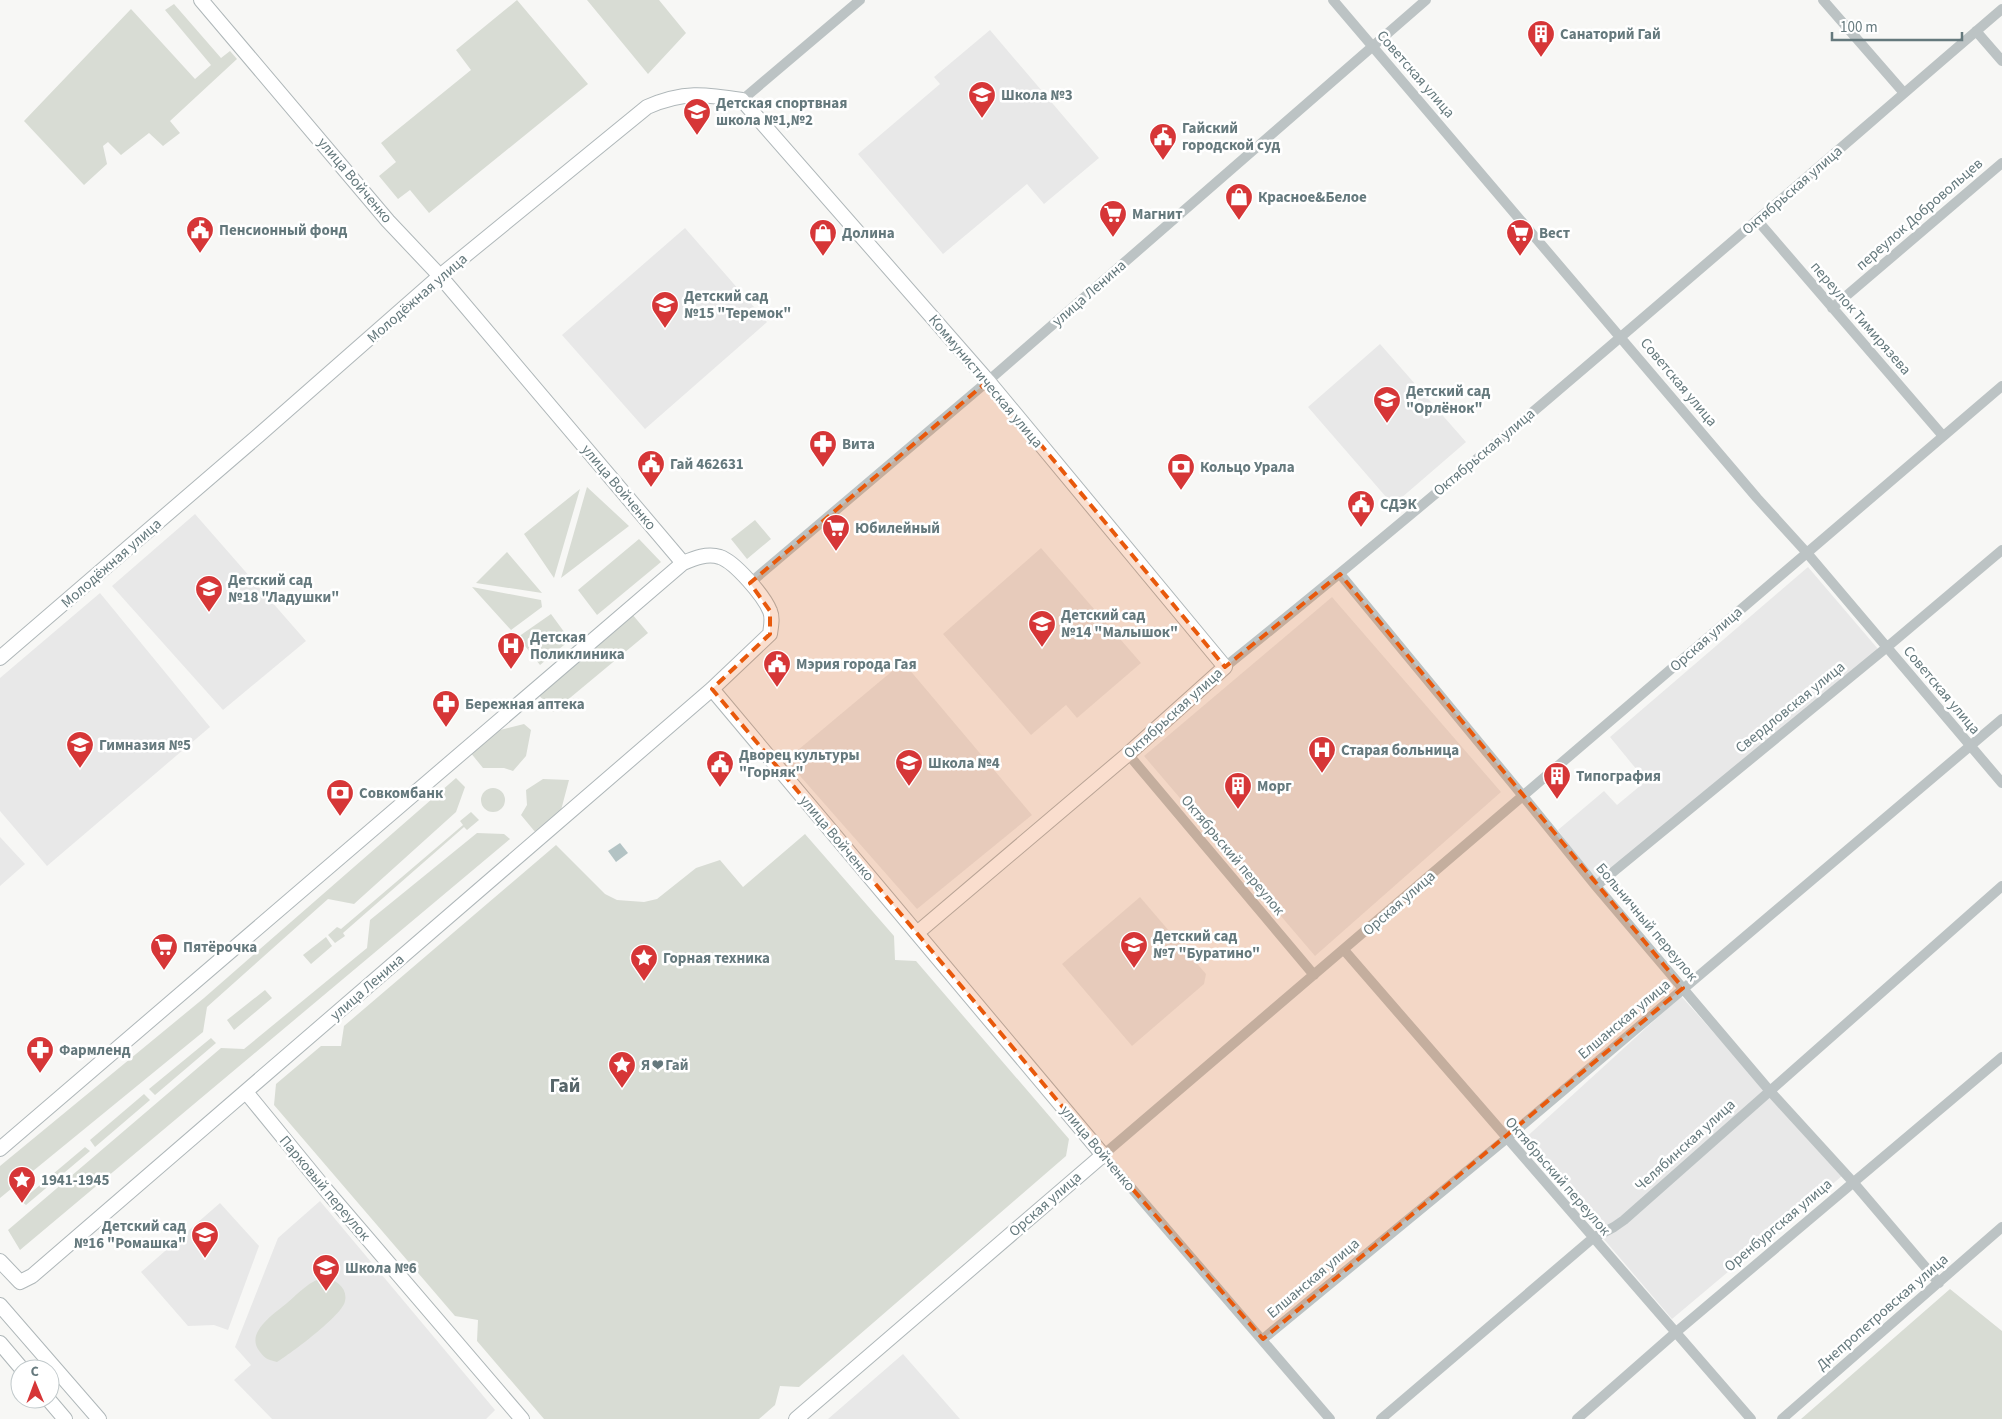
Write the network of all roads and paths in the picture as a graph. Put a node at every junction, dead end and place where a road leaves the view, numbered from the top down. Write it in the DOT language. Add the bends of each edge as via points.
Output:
graph roads {
  1 [pos="201,0"];
  2 [pos="860,0"];
  3 [pos="1333,0"];
  4 [pos="1426,0"];
  5 [pos="1823,0"];
  6 [pos="2002,9"];
  7 [pos="1976,31"];
  8 [pos="1372,46"];
  9 [pos="2002,61"];
  10 [pos="1904,93"];
  11 [pos="742,100"];
  12 [pos="2002,163"];
  13 [pos="1757,220"];
  14 [pos="440,276"];
  15 [pos="1832,308"];
  16 [pos="1621,336"];
  17 [pos="988,381"];
  18 [pos="2002,386"];
  19 [pos="1942,436"];
  20 [pos="2002,550"];
  21 [pos="1807,553"];
  22 [pos="682,563"];
  23 [pos="1340,574"];
  24 [pos="750,583"];
  25 [pos="1886,648"];
  26 [pos="0,658"];
  27 [pos="1225,667"];
  28 [pos="712,689"];
  29 [pos="2002,719"];
  30 [pos="1970,746"];
  31 [pos="1128,754"];
  32 [pos="2002,783"];
  33 [pos="1523,796"];
  34 [pos="1596,886"];
  35 [pos="2002,886"];
  36 [pos="918,933"];
  37 [pos="1344,950"];
  38 [pos="1314,975"];
  39 [pos="1683,988"];
  40 [pos="2002,1057"];
  41 [pos="1770,1090"];
  42 [pos="246,1092"];
  43 [pos="1506,1139"];
  44 [pos="0,1149"];
  45 [pos="1103,1155"];
  46 [pos="1853,1182"];
  47 [pos="2002,1227"];
  48 [pos="1593,1238"];
  49 [pos="0,1261"];
  50 [pos="1939,1282"];
  51 [pos="0,1305"];
  52 [pos="1675,1333"];
  53 [pos="1263,1339"];
  54 [pos="0,1343"];
  55 [pos="14,1359"];
  56 [pos="57,1409"];
  57 [pos="66,1419"];
  58 [pos="98,1419"];
  59 [pos="522,1419"];
  60 [pos="796,1419"];
  61 [pos="1330,1419"];
  62 [pos="1381,1419"];
  63 [pos="1577,1419"];
  64 [pos="1751,1419"];
  65 [pos="1782,1419"];
  1 -- 14 [label="main road, улица Войченко" via="388,220"];
  2 -- 11 [label="street"];
  3 -- 8 [label="street, Советская улица"];
  4 -- 8 [label="street, улица Ленина"];
  5 -- 10 [label="street"];
  6 -- 7 [label="street, Октябрьская улица"];
  7 -- 9 [label="street"];
  7 -- 10 [label="street, Октябрьская улица"];
  8 -- 16 [label="street, Советская улица"];
  8 -- 17 [label="street, улица Ленина"];
  10 -- 13 [label="street, Октябрьская улица"];
  11 -- 14 [label="main road, Молодёжная улица" via="691,95 668,98 647,107"];
  11 -- 17 [label="main road, Коммунистическая улица"];
  12 -- 15 [label="street, переулок Добровольцев"];
  13 -- 15 [label="street, переулок Тимирязева"];
  13 -- 16 [label="street, Октябрьская улица"];
  14 -- 22 [label="main road, улица Войченко"];
  14 -- 26 [label="main road, Молодёжная улица"];
  15 -- 19 [label="street, переулок Тимирязева"];
  16 -- 21 [label="street, Советская улица"];
  16 -- 23 [label="street, Октябрьская улица"];
  17 -- 24 [label="street, улица Ленина"];
  17 -- 27 [label="main road, Коммунистическая улица"];
  18 -- 19 [label="street, Орская улица"];
  19 -- 21 [label="street, Орская улица"];
  20 -- 25 [label="street, Свердловская улица"];
  21 -- 25 [label="street, Советская улица"];
  21 -- 33 [label="street, Орская улица"];
  22 -- 24 [label="main road" via="709,555 720,557"];
  22 -- 44 [label="main road"];
  23 -- 27 [label="street, Октябрьская улица"];
  23 -- 33 [label="street, Больничный переулок"];
  24 -- 28 [label="main road" via="770,611 770,634"];
  25 -- 30 [label="street, Советская улица"];
  25 -- 34 [label="street, Свердловская улица"];
  27 -- 31 [label="main road, Октябрьская улица"];
  28 -- 36 [label="main road, улица Войченко"];
  28 -- 42 [label="main road, улица Ленина"];
  29 -- 30 [label="street, Елшанская улица"];
  30 -- 32 [label="street, Советская улица"];
  30 -- 39 [label="street, Елшанская улица"];
  31 -- 36 [label="main road, Октябрьская улица"];
  31 -- 38 [label="street, Октябрьский переулок"];
  33 -- 34 [label="street, Больничный переулок"];
  33 -- 37 [label="street, Орская улица"];
  34 -- 39 [label="street, Больничный переулок"];
  35 -- 41 [label="street, Челябинская улица"];
  36 -- 45 [label="main road, улица Войченко"];
  37 -- 38 [label="street, Орская улица"];
  37 -- 43 [label="street, Октябрьский переулок"];
  38 -- 45 [label="street, Орская улица"];
  39 -- 41 [label="street, Больничный переулок"];
  39 -- 43 [label="street, Елшанская улица"];
  40 -- 46 [label="street, Оренбургская улица"];
  41 -- 46 [label="street, Больничный переулок"];
  41 -- 48 [label="street, Челябинская улица" via="1624,1220"];
  42 -- 49 [label="main road, улица Ленина" via="32,1276 20,1282"];
  42 -- 59 [label="main road, Парковый переулок"];
  43 -- 48 [label="street, Октябрьский переулок"];
  43 -- 53 [label="street, Елшанская улица"];
  45 -- 53 [label="street, улица Войченко"];
  45 -- 60 [label="main road, Орская улица"];
  46 -- 50 [label="street, Больничный переулок"];
  46 -- 52 [label="street, Оренбургская улица"];
  47 -- 50 [label="street, Днепропетровская улица"];
  48 -- 52 [label="street, Октябрьский переулок"];
  48 -- 62 [label="street, Челябинская улица"];
  50 -- 65 [label="street, Днепропетровская улица"];
  51 -- 58 [label="main road"];
  52 -- 63 [label="street, Оренбургская улица"];
  52 -- 64 [label="street, Октябрьский переулок"];
  53 -- 61 [label="street, улица Войченко"];
  54 -- 55 [label="main road"];
  56 -- 57 [label="main road"];
}
